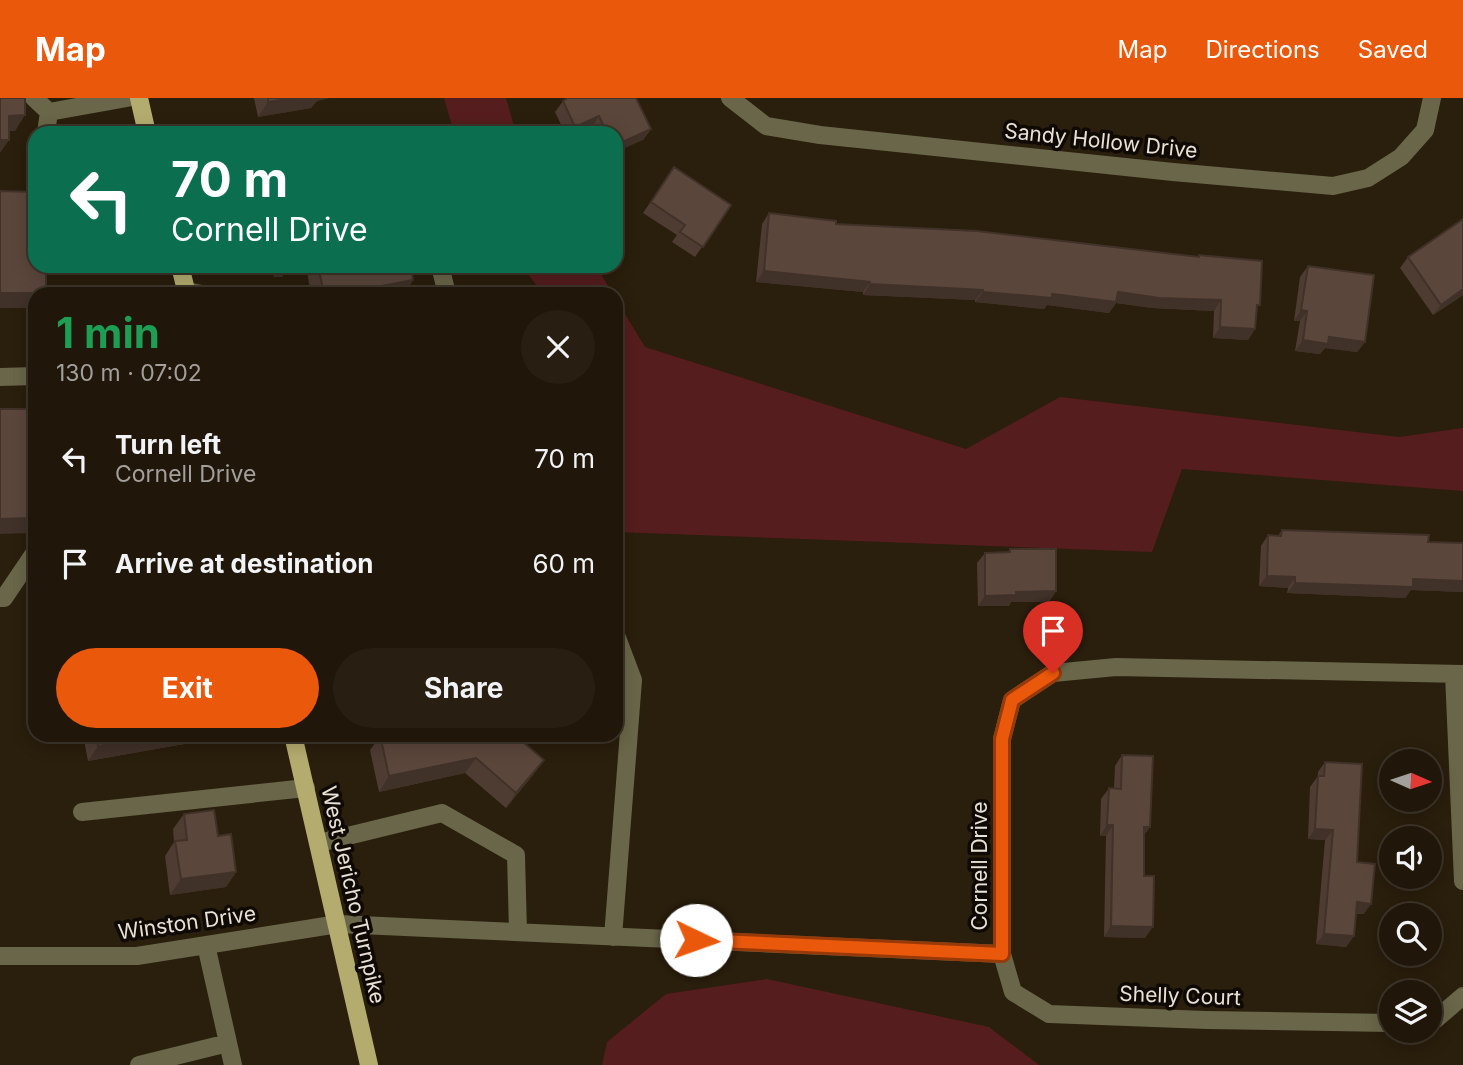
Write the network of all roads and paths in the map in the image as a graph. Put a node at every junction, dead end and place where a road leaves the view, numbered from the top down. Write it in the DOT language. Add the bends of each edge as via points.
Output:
graph roads {
  1 [pos="34,98"];
  2 [pos="127,98"];
  3 [pos="139,98"];
  4 [pos="730,98"];
  5 [pos="1432,98"];
  6 [pos="50,112"];
  7 [pos="47,126"];
  8 [pos="145,126"];
  9 [pos="28,376"];
  10 [pos="0,377"];
  11 [pos="28,562"];
  12 [pos="0,598"];
  13 [pos="623,654"];
  14 [pos="1458,674"];
  15 [pos="295,742"];
  16 [pos="306,788"];
  17 [pos="82,812"];
  18 [pos="319,843"];
  19 [pos="1463,881"];
  20 [pos="338,924"];
  21 [pos="518,932"];
  22 [pos="613,937"];
  23 [pos="206,945"];
  24 [pos="1002,954"];
  25 [pos="0,956"];
  26 [pos="1463,996"];
  27 [pos="1442,1015"];
  28 [pos="1379,1023"];
  29 [pos="228,1042"];
  30 [pos="139,1065"];
  31 [pos="233,1065"];
  32 [pos="369,1065"];
  1 -- 6 [label="street"];
  2 -- 6 [label="street"];
  3 -- 8 [label="main road"];
  4 -- 5 [label="street, Sandy Hollow Drive" via="766,126 820,135 1333,186 1368,178 1401,157 1425,130"];
  6 -- 7 [label="street"];
  9 -- 10 [label="street"];
  11 -- 12 [label="street"];
  13 -- 22 [label="street" via="633,680"];
  14 -- 19 [label="street"];
  14 -- 24 [label="street, Cornell Drive" via="1116,667 1053,673 1012,700 1002,739"];
  15 -- 16 [label="main road, West Jericho Turnpike"];
  16 -- 17 [label="street"];
  16 -- 18 [label="main road, West Jericho Turnpike"];
  18 -- 20 [label="main road, West Jericho Turnpike"];
  18 -- 21 [label="street" via="442,813 516,855"];
  20 -- 21 [label="street, Cornell Drive"];
  20 -- 23 [label="street, Winston Drive"];
  20 -- 32 [label="main road, West Jericho Turnpike"];
  21 -- 22 [label="street, Cornell Drive"];
  22 -- 24 [label="street, Cornell Drive"];
  23 -- 25 [label="street, Winston Drive" via="137,956"];
  23 -- 29 [label="street"];
  24 -- 28 [label="street, Shelly Court" via="1013,992 1049,1014"];
  26 -- 27 [label="street"];
  29 -- 30 [label="street"];
  29 -- 31 [label="street"];
}
